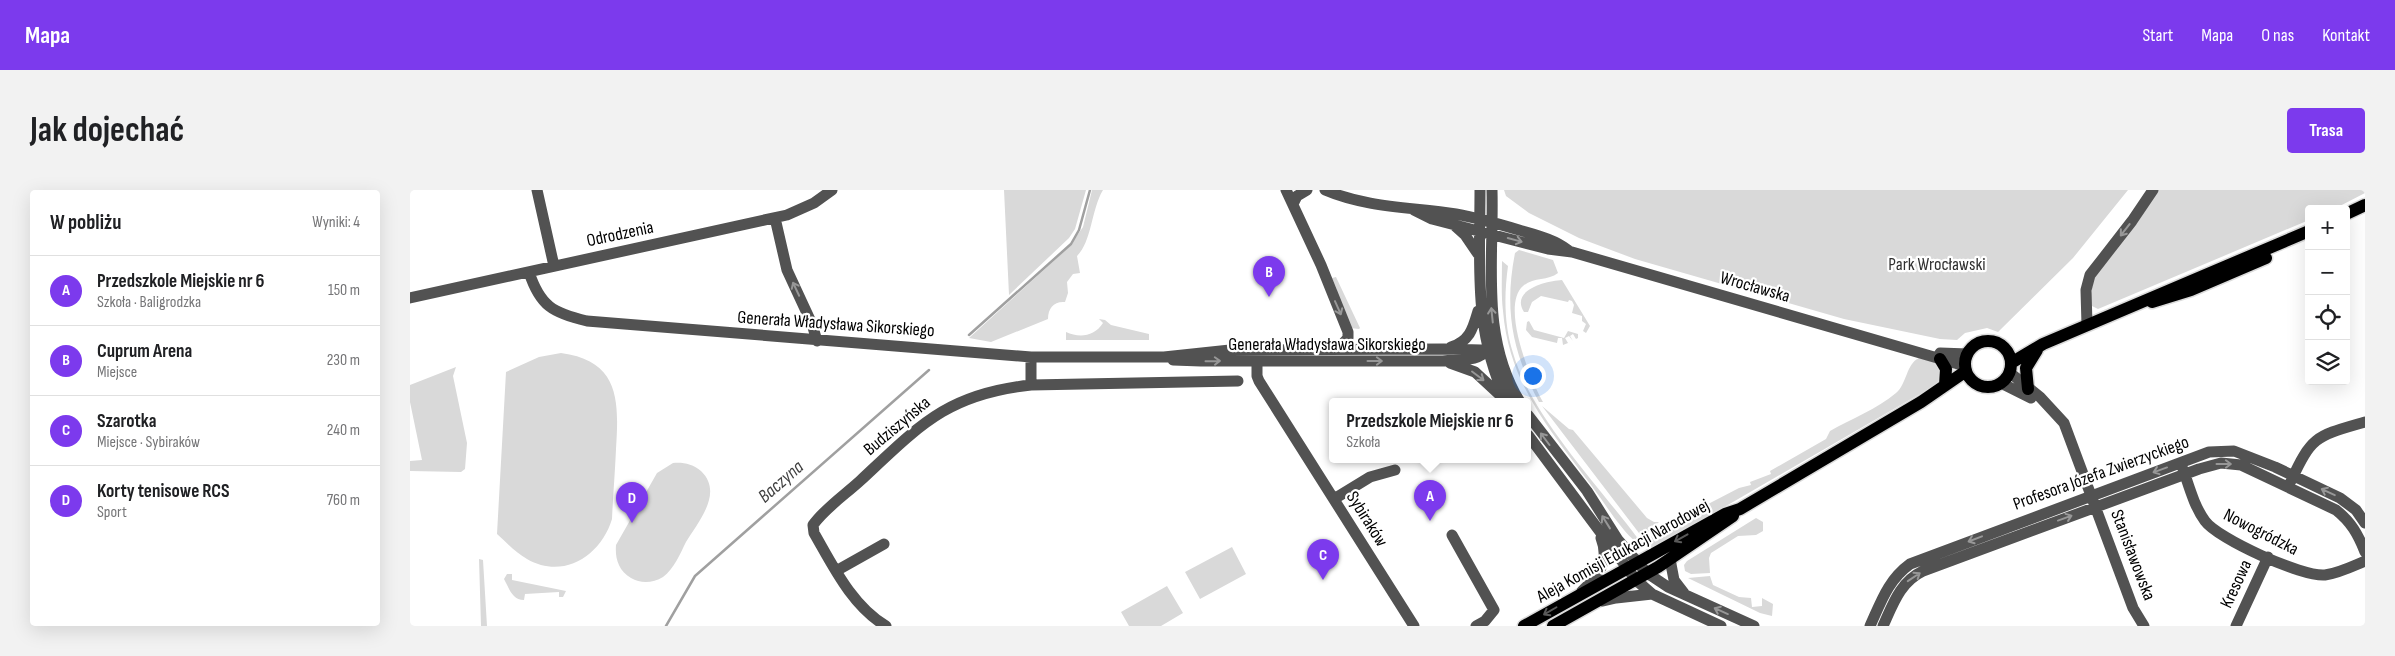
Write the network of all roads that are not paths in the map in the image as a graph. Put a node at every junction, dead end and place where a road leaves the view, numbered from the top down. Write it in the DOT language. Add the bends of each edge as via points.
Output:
graph roads {
  1 [pos="537,190"];
  2 [pos="832,190"];
  3 [pos="1307,190"];
  4 [pos="1326,190"];
  5 [pos="1480,190"];
  6 [pos="1492,190"];
  7 [pos="2153,190"];
  8 [pos="1290,195"];
  9 [pos="2365,205"];
  10 [pos="1414,210"];
  11 [pos="2350,212"];
  12 [pos="2365,214"];
  13 [pos="775,218"];
  14 [pos="2350,220"];
  15 [pos="1451,224"];
  16 [pos="1479,225"];
  17 [pos="1493,228"];
  18 [pos="2305,232"];
  19 [pos="2305,240"];
  20 [pos="1478,254"];
  21 [pos="554,266"];
  22 [pos="529,272"];
  23 [pos="410,298"];
  24 [pos="1480,305"];
  25 [pos="2130,308"];
  26 [pos="2087,325"];
  27 [pos="1496,339"];
  28 [pos="817,341"];
  29 [pos="2043,344"];
  30 [pos="1444,348"];
  31 [pos="1338,349"];
  32 [pos="2006,351"];
  33 [pos="1488,352"];
  34 [pos="1257,355"];
  35 [pos="1934,356"];
  36 [pos="1031,357"];
  37 [pos="1443,361"];
  38 [pos="1502,363"];
  39 [pos="1967,368"];
  40 [pos="2010,368"];
  41 [pos="1238,381"];
  42 [pos="2001,383"];
  43 [pos="1031,385"];
  44 [pos="1945,385"];
  45 [pos="2028,388"];
  46 [pos="1503,398"];
  47 [pos="1505,398"];
  48 [pos="1518,398"];
  49 [pos="1921,402"];
  50 [pos="2048,406"];
  51 [pos="1531,418"];
  52 [pos="2365,422"];
  53 [pos="1531,439"];
  54 [pos="2180,462"];
  55 [pos="1394,470"];
  56 [pos="2185,474"];
  57 [pos="2294,476"];
  58 [pos="2289,488"];
  59 [pos="2091,495"];
  60 [pos="1334,499"];
  61 [pos="2095,506"];
  62 [pos="1740,509"];
  63 [pos="2365,523"];
  64 [pos="1597,529"];
  65 [pos="1452,535"];
  66 [pos="884,544"];
  67 [pos="2365,552"];
  68 [pos="2268,558"];
  69 [pos="1670,559"];
  70 [pos="2365,561"];
  71 [pos="1632,566"];
  72 [pos="836,571"];
  73 [pos="1641,577"];
  74 [pos="1652,594"];
  75 [pos="1687,596"];
  76 [pos="1576,597"];
  77 [pos="1590,606"];
  78 [pos="886,626"];
  79 [pos="1414,626"];
  80 [pos="1476,626"];
  81 [pos="1524,626"];
  82 [pos="1553,626"];
  83 [pos="1721,626"];
  84 [pos="1754,626"];
  85 [pos="1870,626"];
  86 [pos="1883,626"];
  87 [pos="2144,626"];
  88 [pos="2236,626"];
  1 -- 21 [label="street"];
  2 -- 13 [label="street, Odrodzenia" via="814,203"];
  3 -- 8 [label="street" via="1297,196"];
  4 -- 10 [label="street, Wrocławska" via="1362,201"];
  5 -- 16 [label="street"];
  6 -- 17 [label="street"];
  7 -- 26 [label="street, one-way" via="2091,274 2086,290"];
  8 -- 31 [label="street, one-way" via="1348,332 1348,338"];
  9 -- 11 [label="main road"];
  10 -- 15 [label="street, Wrocławska"];
  10 -- 16 [label="street, Wrocławska" via="1453,214"];
  12 -- 14 [label="main road"];
  13 -- 21 [label="street, Odrodzenia"];
  28 -- 13 [label="street, one-way" via="787,270"];
  15 -- 16 [label="street, Wrocławska"];
  15 -- 20 [label="street" via="1465,235"];
  16 -- 17 [label="street, Wrocławska"];
  16 -- 20 [label="street"];
  27 -- 17 [label="street, one-way" via="1491,302"];
  17 -- 35 [label="street, Wrocławska" via="1548,249 1572,252"];
  18 -- 25 [label="main road"];
  19 -- 25 [label="main road" via="2179,295"];
  20 -- 24 [label="street"];
  21 -- 22 [label="street, Odrodzenia"];
  22 -- 23 [label="street, Odrodzenia"];
  22 -- 28 [label="street, Generała Władysława Sikorskiego" via="541,299 557,312 570,317"];
  24 -- 30 [label="street" via="1470,336 1461,343"];
  24 -- 33 [label="street"];
  25 -- 26 [label="main road"];
  26 -- 29 [label="main road"];
  27 -- 33 [label="street"];
  27 -- 38 [label="street"];
  28 -- 36 [label="street, Generała Władysława Sikorskiego"];
  29 -- 32 [label="main road"];
  29 -- 40 [label="main road"];
  29 -- 45 [label="main road" via="2027,364"];
  30 -- 31 [label="street, Generała Władysława Sikorskiego"];
  30 -- 33 [label="street, Generała Władysława Sikorskiego"];
  31 -- 34 [label="street, Generała Władysława Sikorskiego"];
  32 -- 39 [label="main road" via="1996,343 1983,342 1977,345"];
  32 -- 40 [label="main road"];
  33 -- 37 [label="street, Generała Władysława Sikorskiego" via="1479,357"];
  33 -- 38 [label="street"];
  33 -- 47 [label="street"];
  34 -- 36 [label="street, Generała Władysława Sikorskiego" via="1182,361 1164,357"];
  34 -- 37 [label="street, Generała Władysława Sikorskiego, one-way"];
  34 -- 60 [label="street, Sybiraków" via="1259,381"];
  35 -- 39 [label="street, Wrocławska"];
  35 -- 44 [label="main road" via="1946,370"];
  36 -- 43 [label="street"];
  37 -- 46 [label="street, one-way" via="1475,372"];
  38 -- 48 [label="street"];
  39 -- 42 [label="main road" via="1976,384 1989,387"];
  39 -- 44 [label="main road, Aleja Komisji Edukacji Narodowej"];
  39 -- 49 [label="main road, Aleja Komisji Edukacji Narodowej"];
  40 -- 42 [label="main road"];
  40 -- 45 [label="street, Stanisławowska"];
  41 -- 43 [label="street, Budziszyńska"];
  42 -- 50 [label="street"];
  43 -- 72 [label="street, Budziszyńska" via="990,391 951,405 930,418 816,521 814,534"];
  44 -- 49 [label="main road, Aleja Komisji Edukacji Narodowej"];
  45 -- 50 [label="street, Stanisławowska"];
  49 -- 62 [label="main road, Aleja Komisji Edukacji Narodowej"];
  50 -- 59 [label="street, Stanisławowska" via="2064,423"];
  71 -- 51 [label="street, one-way" via="1587,491"];
  52 -- 57 [label="street" via="2314,440"];
  53 -- 64 [label="street"];
  54 -- 56 [label="street, Nowogródzka"];
  54 -- 57 [label="street, Profesora Józefa Zwierzyckiego" via="2209,452 2234,451"];
  54 -- 59 [label="street, Profesora Józefa Zwierzyckiego, one-way"];
  55 -- 60 [label="street" via="1370,477"];
  56 -- 58 [label="street, Profesora Józefa Zwierzyckiego, one-way" via="2213,464 2231,463"];
  56 -- 61 [label="street, Profesora Józefa Zwierzyckiego"];
  56 -- 68 [label="street, Nowogródzka" via="2206,522 2220,534"];
  57 -- 58 [label="street"];
  63 -- 57 [label="street, Profesora Józefa Zwierzyckiego, one-way" via="2356,510 2340,498"];
  58 -- 67 [label="street, Profesora Józefa Zwierzyckiego" via="2336,510 2349,520"];
  59 -- 61 [label="street, Stanisławowska"];
  59 -- 85 [label="street, Profesora Józefa Zwierzyckiego, one-way" via="1910,564 1889,585"];
  60 -- 79 [label="street, Sybiraków"];
  86 -- 61 [label="street, Profesora Józefa Zwierzyckiego, one-way" via="1898,592 1916,574"];
  61 -- 87 [label="street, Stanisławowska" via="2133,608"];
  62 -- 69 [label="main road, Aleja Komisji Edukacji Narodowej" via="1728,521"];
  62 -- 71 [label="main road, Aleja Komisji Edukacji Narodowej, one-way" via="1725,514"];
  64 -- 71 [label="street"];
  64 -- 76 [label="street" via="1605,552 1602,569"];
  65 -- 80 [label="street" via="1494,610"];
  66 -- 72 [label="street"];
  68 -- 70 [label="street, Nowogródzka" via="2309,574 2325,575"];
  68 -- 88 [label="street, Kresowa"];
  69 -- 73 [label="main road, Aleja Komisji Edukacji Narodowej"];
  69 -- 75 [label="street" via="1674,580"];
  71 -- 73 [label="street"];
  71 -- 76 [label="main road, Aleja Komisji Edukacji Narodowej"];
  72 -- 78 [label="street, Budziszyńska" via="863,608"];
  73 -- 74 [label="street"];
  73 -- 75 [label="street"];
  73 -- 77 [label="main road, Aleja Komisji Edukacji Narodowej"];
  74 -- 77 [label="street" via="1616,598"];
  74 -- 83 [label="street"];
  84 -- 75 [label="street, one-way"];
  76 -- 81 [label="main road, Aleja Komisji Edukacji Narodowej, one-way"];
  77 -- 82 [label="main road, Aleja Komisji Edukacji Narodowej"];
}
